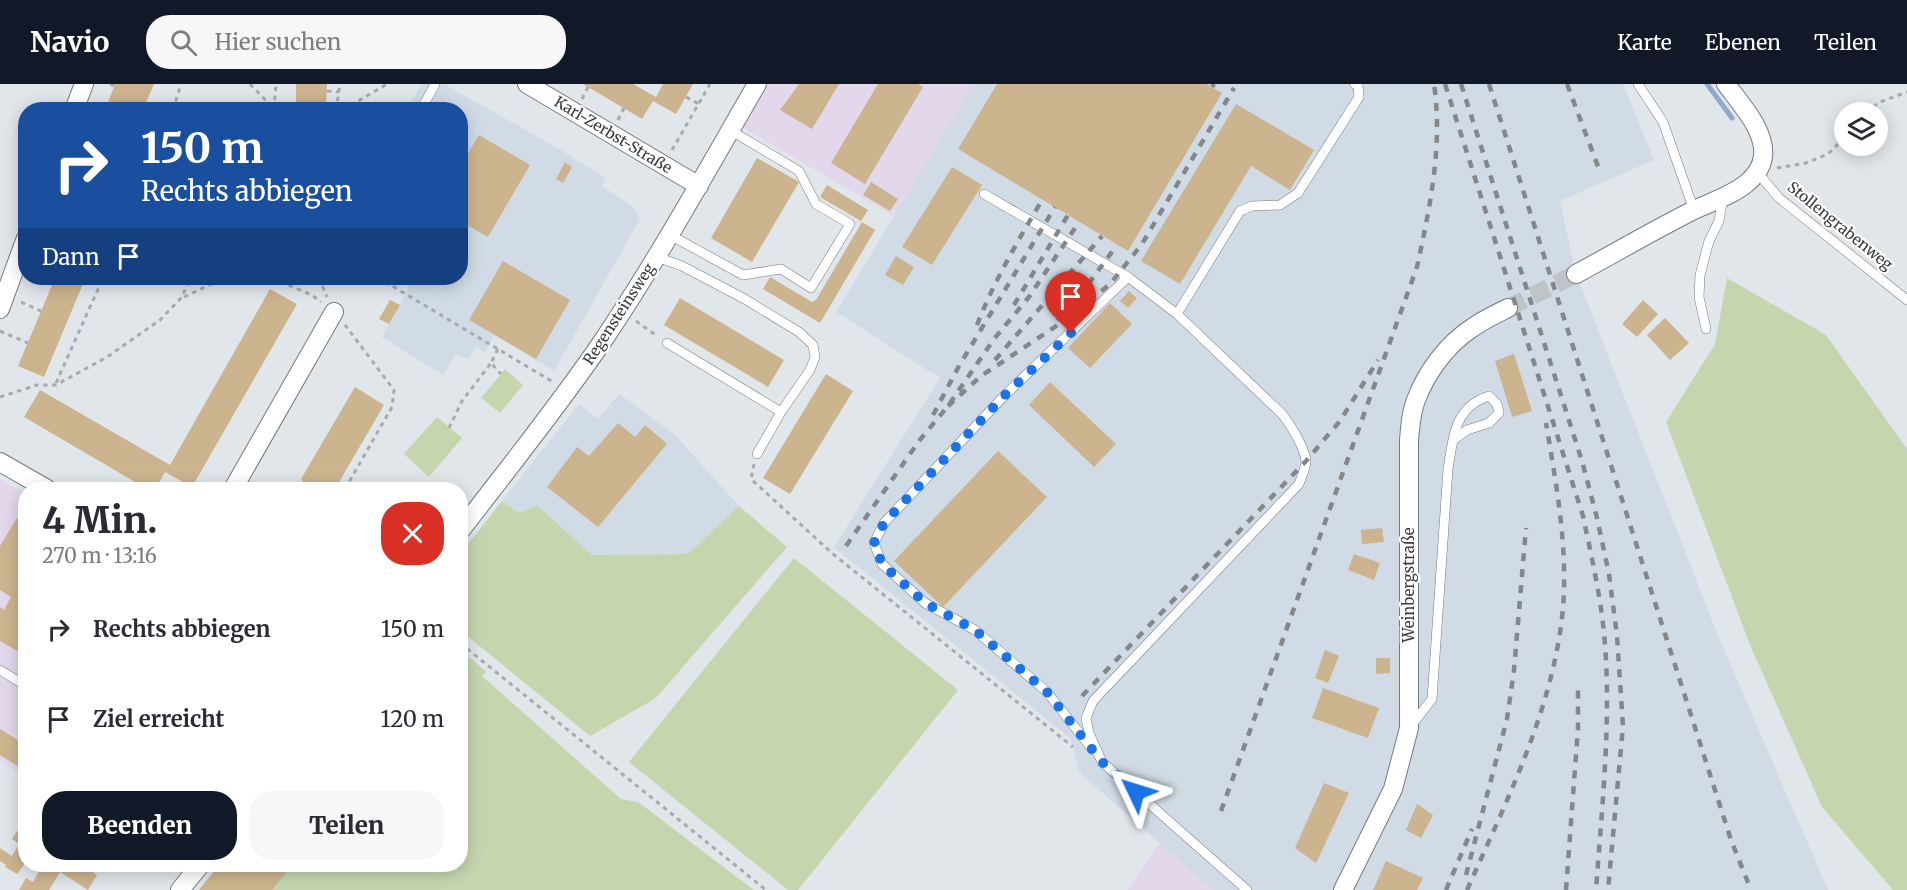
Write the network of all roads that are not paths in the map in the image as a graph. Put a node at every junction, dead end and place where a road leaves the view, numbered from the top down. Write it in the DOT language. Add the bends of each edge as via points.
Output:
graph roads {
  1 [pos="84,84"];
  2 [pos="435,84"];
  3 [pos="527,84"];
  4 [pos="757,84"];
  5 [pos="1355,84"];
  6 [pos="1638,84"];
  7 [pos="1726,84"];
  8 [pos="77,102"];
  9 [pos="425,102"];
  10 [pos="730,130"];
  11 [pos="1757,172"];
  12 [pos="699,186"];
  13 [pos="984,194"];
  14 [pos="1723,197"];
  15 [pos="1694,210"];
  16 [pos="670,235"];
  17 [pos="657,257"];
  18 [pos="18,260"];
  19 [pos="1576,274"];
  20 [pos="1128,276"];
  21 [pos="1907,300"];
  22 [pos="3,302"];
  23 [pos="1508,308"];
  24 [pos="334,312"];
  25 [pos="1177,314"];
  26 [pos="1706,329"];
  27 [pos="667,343"];
  28 [pos="782,412"];
  29 [pos="1453,440"];
  30 [pos="756,454"];
  31 [pos="0,462"];
  32 [pos="35,482"];
  33 [pos="236,482"];
  34 [pos="468,521"];
  35 [pos="0,670"];
  36 [pos="18,681"];
  37 [pos="1409,728"];
  38 [pos="1102,762"];
  39 [pos="195,872"];
  40 [pos="180,890"];
  41 [pos="1247,890"];
  42 [pos="1343,890"];
  1 -- 8 [label="street"];
  2 -- 9 [label="lane"];
  3 -- 12 [label="street, Karl-Zerbst-Straße"];
  4 -- 10 [label="street, Regensteinsweg"];
  5 -- 25 [label="lane" via="1359,97 1298,194 1280,205 1252,206 1240,211"];
  6 -- 15 [label="lane" via="1663,122"];
  7 -- 11 [label="street" via="1760,137 1763,156"];
  10 -- 12 [label="street, Regensteinsweg"];
  10 -- 16 [label="lane" via="799,171 816,204 850,224 812,288 781,269 743,275"];
  11 -- 14 [label="street" via="1746,184"];
  11 -- 21 [label="lane, Stollengrabenweg" via="1779,198"];
  12 -- 16 [label="street, Regensteinsweg"];
  13 -- 20 [label="lane"];
  14 -- 15 [label="street"];
  14 -- 26 [label="lane" via="1700,275 1699,297"];
  15 -- 19 [label="street"];
  16 -- 17 [label="street, Regensteinsweg"];
  17 -- 28 [label="lane" via="743,298 813,345 815,357 810,369"];
  17 -- 34 [label="street, Regensteinsweg" via="568,391"];
  18 -- 22 [label="street"];
  20 -- 25 [label="lane"];
  20 -- 38 [label="lane" via="1005,395 884,523 874,543 882,564 918,597 975,630 1047,692"];
  23 -- 37 [label="street, Weinbergstraße" via="1450,346 1431,370 1411,419"];
  24 -- 33 [label="street"];
  25 -- 38 [label="lane" via="1282,414 1306,461 1299,484 1093,701 1086,718"];
  27 -- 28 [label="lane"];
  28 -- 30 [label="lane"];
  29 -- 29 [label="lane" via="1462,416 1479,399 1489,396 1499,413 1489,423 1467,430"];
  29 -- 37 [label="lane" via="1432,699"];
  31 -- 32 [label="street"];
  35 -- 36 [label="lane"];
  37 -- 42 [label="street, Weinbergstraße" via="1393,789"];
  38 -- 41 [label="lane"];
  39 -- 40 [label="street"];
}
